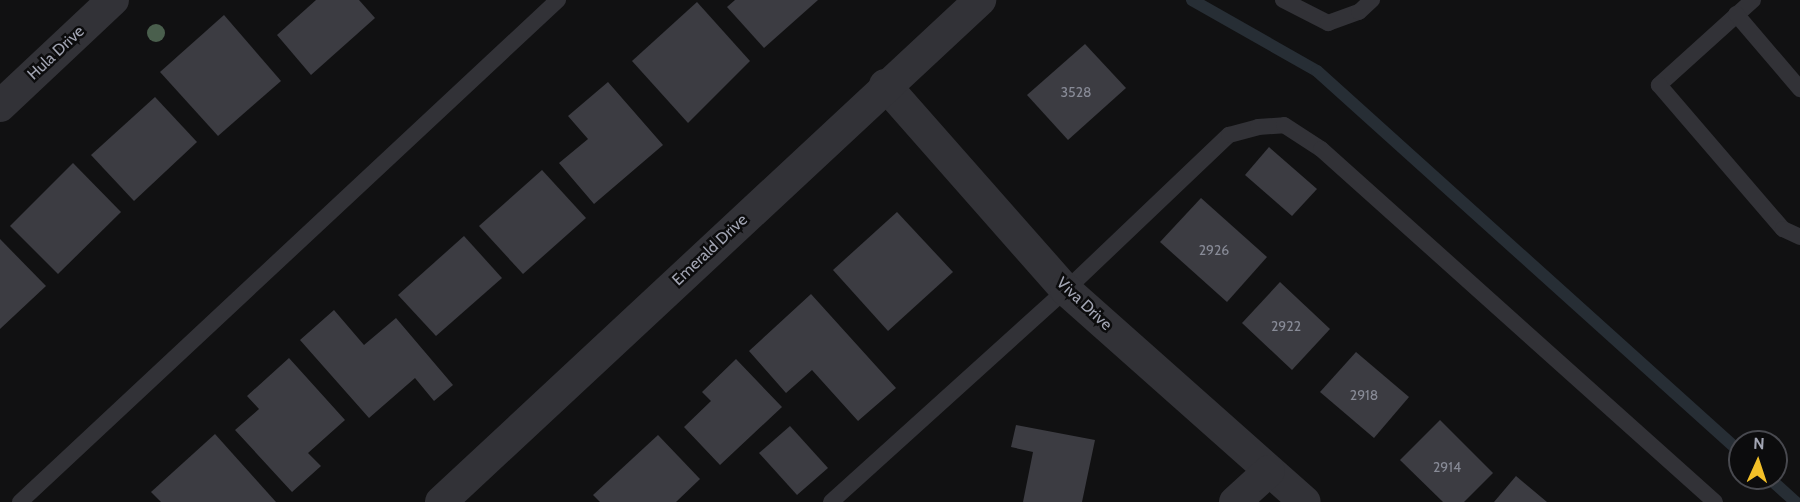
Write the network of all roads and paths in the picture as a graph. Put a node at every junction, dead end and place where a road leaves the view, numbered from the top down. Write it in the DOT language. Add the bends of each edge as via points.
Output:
graph roads {
  1 [pos="113,0"];
  2 [pos="558,0"];
  3 [pos="980,0"];
  4 [pos="1283,0"];
  5 [pos="1372,0"];
  6 [pos="1753,0"];
  7 [pos="1736,14"];
  8 [pos="885,85"];
  9 [pos="1800,89"];
  10 [pos="0,106"];
  11 [pos="1800,237"];
  12 [pos="1066,290"];
  13 [pos="1269,471"];
  14 [pos="20,502"];
  15 [pos="441,502"];
  16 [pos="831,502"];
  17 [pos="1235,502"];
  18 [pos="1305,502"];
  19 [pos="1715,502"];
  1 -- 10 [label="street, Hula Drive"];
  2 -- 14 [label="lane"];
  3 -- 8 [label="street, Emerald Drive"];
  4 -- 5 [label="lane" via="1328,23 1359,12"];
  6 -- 7 [label="lane"];
  7 -- 9 [label="lane"];
  7 -- 11 [label="lane" via="1659,85 1782,229"];
  8 -- 12 [label="street, Viva Drive"];
  8 -- 15 [label="street, Emerald Drive"];
  12 -- 13 [label="street, Viva Drive"];
  12 -- 16 [label="lane"];
  12 -- 19 [label="lane" via="1229,135 1284,125 1321,149"];
  13 -- 17 [label="street"];
  13 -- 18 [label="street, Viva Drive"];
}
